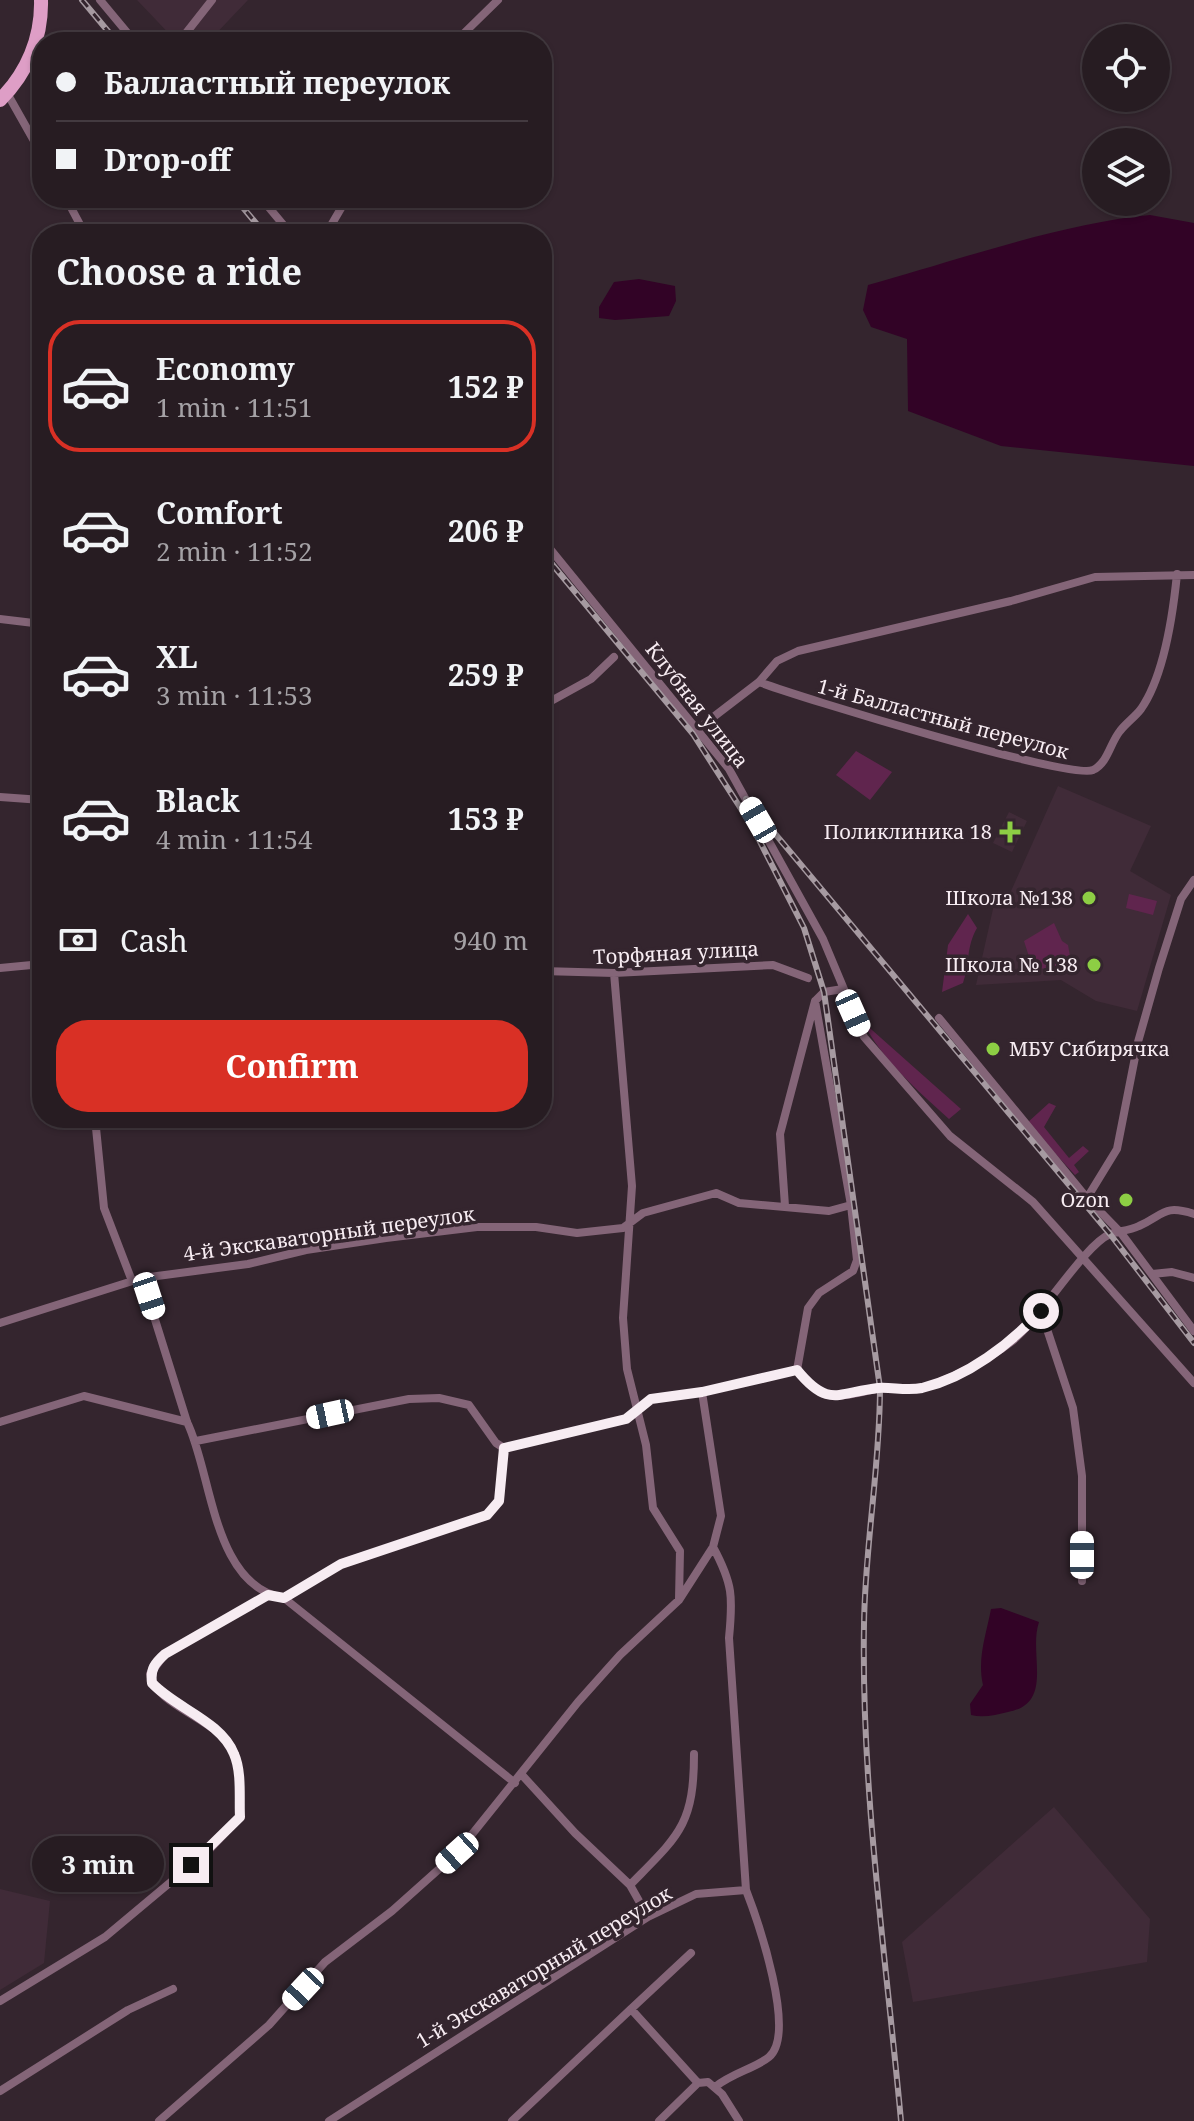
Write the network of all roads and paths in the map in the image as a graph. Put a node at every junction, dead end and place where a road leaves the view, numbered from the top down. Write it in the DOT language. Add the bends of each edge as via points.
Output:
graph roads {
  1 [pos="41,0"];
  2 [pos="100,0"];
  3 [pos="212,0"];
  4 [pos="498,0"];
  5 [pos="38,32"];
  6 [pos="127,32"];
  7 [pos="187,32"];
  8 [pos="465,32"];
  9 [pos="32,51"];
  10 [pos="4,96"];
  11 [pos="32,139"];
  12 [pos="269,208"];
  13 [pos="283,224"];
  14 [pos="552,551"];
  15 [pos="1177,574"];
  16 [pos="1194,575"];
  17 [pos="0,619"];
  18 [pos="32,623"];
  19 [pos="614,657"];
  20 [pos="759,682"];
  21 [pos="552,700"];
  22 [pos="699,728"];
  23 [pos="0,797"];
  24 [pos="32,799"];
  25 [pos="1194,880"];
  26 [pos="32,965"];
  27 [pos="0,968"];
  28 [pos="552,971"];
  29 [pos="614,973"];
  30 [pos="808,978"];
  31 [pos="843,989"];
  32 [pos="815,1001"];
  33 [pos="939,1018"];
  34 [pos="96,1128"];
  35 [pos="1087,1198"];
  36 [pos="851,1205"];
  37 [pos="785,1206"];
  38 [pos="1194,1214"];
  39 [pos="632,1221"];
  40 [pos="1121,1233"];
  41 [pos="1085,1259"];
  42 [pos="1152,1274"];
  43 [pos="142,1278"];
  44 [pos="1194,1278"];
  45 [pos="132,1281"];
  46 [pos="1041,1311"];
  47 [pos="0,1323"];
  48 [pos="1194,1331"];
  49 [pos="797,1370"];
  50 [pos="1194,1383"];
  51 [pos="702,1392"];
  52 [pos="635,1412"];
  53 [pos="0,1422"];
  54 [pos="187,1422"];
  55 [pos="196,1441"];
  56 [pos="504,1448"];
  57 [pos="713,1547"];
  58 [pos="1082,1581"];
  59 [pos="268,1595"];
  60 [pos="284,1598"];
  61 [pos="679,1600"];
  62 [pos="694,1754"];
  63 [pos="522,1775"];
  64 [pos="515,1783"];
  65 [pos="630,1885"];
  66 [pos="746,1890"];
  67 [pos="648,1917"];
  68 [pos="691,1953"];
  69 [pos="173,1989"];
  70 [pos="0,2001"];
  71 [pos="631,2009"];
  72 [pos="698,2083"];
  73 [pos="715,2087"];
  74 [pos="0,2091"];
  75 [pos="159,2121"];
  76 [pos="329,2121"];
  77 [pos="512,2121"];
  78 [pos="659,2121"];
  79 [pos="739,2121"];
  1 -- 5 [label="main road"];
  2 -- 6 [label="street"];
  3 -- 7 [label="street"];
  4 -- 8 [label="street"];
  9 -- 10 [label="main road"];
  10 -- 11 [label="street"];
  12 -- 13 [label="street"];
  14 -- 22 [label="street, Клубная улица"];
  15 -- 16 [label="street, 1-й Балластный переулок"];
  15 -- 20 [label="street, 1-й Балластный переулок" via="1095,577 826,643 777,661"];
  15 -- 20 [label="street, 1-й Балластный переулок" via="1172,620 1143,707 1091,771 986,750"];
  17 -- 18 [label="street"];
  19 -- 21 [label="street" via="591,679"];
  20 -- 22 [label="street, 1-й Балластный переулок"];
  22 -- 31 [label="street, Клубная улица" via="769,839 823,939"];
  23 -- 24 [label="street"];
  25 -- 35 [label="street" via="1181,899 1159,968 1117,1149"];
  26 -- 27 [label="street"];
  28 -- 29 [label="street, Торфяная улица"];
  29 -- 30 [label="street, Торфяная улица" via="773,965"];
  29 -- 39 [label="street"];
  31 -- 32 [label="street" via="824,992"];
  31 -- 41 [label="street, Клубная улица" via="864,1037 919,1104 950,1136 1033,1202"];
  32 -- 36 [label="street"];
  32 -- 37 [label="street" via="780,1134"];
  33 -- 35 [label="street"];
  34 -- 45 [label="street" via="104,1208"];
  35 -- 40 [label="street"];
  36 -- 37 [label="street, 4-й Экскаваторный переулок" via="829,1211"];
  36 -- 49 [label="street" via="857,1260 853,1271 819,1293 808,1308"];
  37 -- 39 [label="street, 4-й Экскаваторный переулок" via="739,1203 716,1193 643,1213"];
  38 -- 40 [label="street" via="1163,1210"];
  39 -- 43 [label="street, 4-й Экскаваторный переулок" via="623,1228 577,1233 477,1227"];
  39 -- 52 [label="street" via="623,1318"];
  40 -- 41 [label="street" via="1110,1234"];
  40 -- 42 [label="street"];
  41 -- 46 [label="street"];
  41 -- 50 [label="street, Клубная улица"];
  42 -- 44 [label="street"];
  42 -- 48 [label="street"];
  43 -- 45 [label="street, 4-й Экскаваторный переулок"];
  43 -- 54 [label="street"];
  45 -- 47 [label="street, 4-й Экскаваторный переулок"];
  46 -- 49 [label="street" via="1012,1342 923,1388 820,1394"];
  46 -- 58 [label="street" via="1073,1408 1082,1476"];
  49 -- 51 [label="street"];
  51 -- 52 [label="street" via="651,1399"];
  51 -- 57 [label="street" via="721,1516"];
  52 -- 56 [label="street" via="613,1423"];
  52 -- 61 [label="street" via="646,1445 653,1508 680,1551"];
  53 -- 54 [label="street" via="84,1396"];
  54 -- 55 [label="street"];
  55 -- 56 [label="street" via="409,1399 439,1398 469,1405"];
  55 -- 59 [label="street" via="226,1547"];
  56 -- 60 [label="street" via="499,1501 487,1515 341,1564"];
  57 -- 61 [label="street"];
  57 -- 66 [label="street" via="731,1579 733,1597 729,1638"];
  59 -- 60 [label="street"];
  59 -- 70 [label="street" via="165,1654 150,1674 161,1693 225,1739 235,1755 240,1817 209,1850 105,1937"];
  60 -- 64 [label="street"];
  61 -- 63 [label="street" via="620,1655"];
  62 -- 65 [label="street" via="694,1790 685,1823"];
  63 -- 64 [label="street"];
  63 -- 65 [label="street"];
  64 -- 75 [label="street" via="457,1853 325,1962 269,2025"];
  65 -- 67 [label="street"];
  66 -- 67 [label="street, 1-й Экскаваторный переулок" via="696,1894"];
  66 -- 73 [label="street" via="781,2032 769,2058"];
  67 -- 76 [label="street, 1-й Экскаваторный переулок"];
  68 -- 71 [label="street"];
  69 -- 74 [label="street" via="128,2010"];
  71 -- 72 [label="street"];
  71 -- 77 [label="street"];
  72 -- 73 [label="street"];
  72 -- 78 [label="street"];
  73 -- 79 [label="street"];
}
